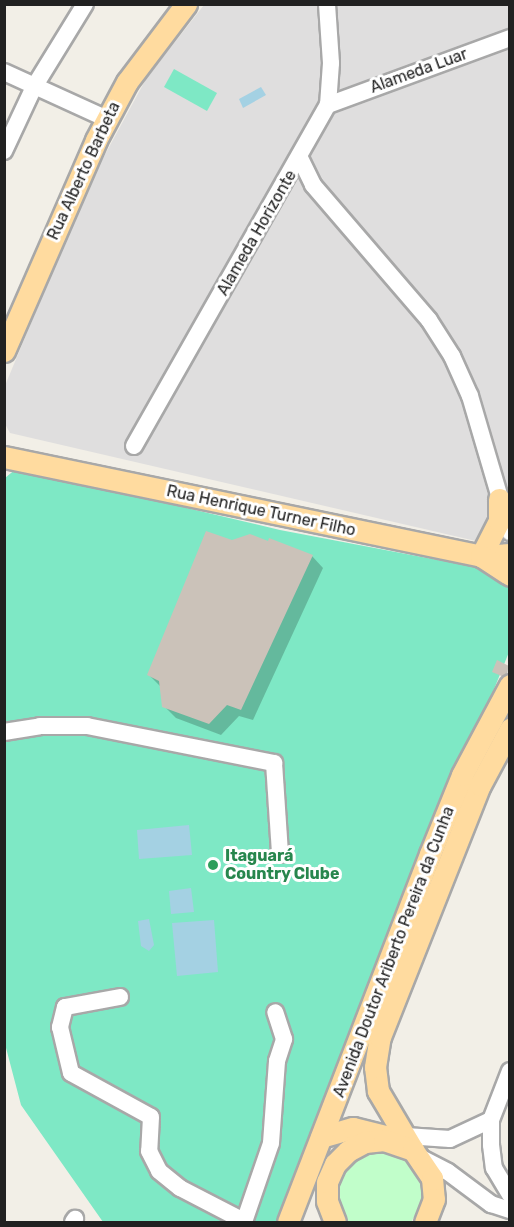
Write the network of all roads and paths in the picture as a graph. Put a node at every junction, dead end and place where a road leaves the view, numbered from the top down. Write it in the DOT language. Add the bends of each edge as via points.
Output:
graph roads {
  1 [pos="85,4"];
  2 [pos="186,4"];
  3 [pos="327,4"];
  4 [pos="510,38"];
  5 [pos="4,72"];
  6 [pos="34,87"];
  7 [pos="328,105"];
  8 [pos="107,119"];
  9 [pos="4,151"];
  10 [pos="300,158"];
  11 [pos="5,351"];
  12 [pos="134,446"];
  13 [pos="4,457"];
  14 [pos="41,466"];
  15 [pos="4,469"];
  16 [pos="504,506"];
  17 [pos="510,532"];
  18 [pos="510,554"];
  19 [pos="481,556"];
  20 [pos="510,575"];
  21 [pos="510,685"];
  22 [pos="510,729"];
  23 [pos="4,732"];
  24 [pos="280,854"];
  25 [pos="120,997"];
  26 [pos="275,1012"];
  27 [pos="510,1071"];
  28 [pos="491,1120"];
  29 [pos="321,1137"];
  30 [pos="411,1147"];
  31 [pos="308,1169"];
  32 [pos="510,1195"];
  33 [pos="510,1210"];
  34 [pos="334,1221"];
  35 [pos="244,1222"];
  36 [pos="288,1222"];
  37 [pos="425,1222"];
  1 -- 6 [label="street"];
  2 -- 8 [label="main road, Rua Alberto Barbeta" via="127,82"];
  3 -- 7 [label="street, Alameda Horizonte" via="332,63"];
  4 -- 7 [label="street, Alameda Luar"];
  5 -- 6 [label="street"];
  6 -- 8 [label="street"];
  6 -- 9 [label="street"];
  7 -- 10 [label="street, Alameda Horizonte"];
  8 -- 11 [label="main road, Rua Alberto Barbeta"];
  10 -- 12 [label="street, Alameda Horizonte"];
  10 -- 16 [label="street" via="313,185 429,320 452,356 470,396"];
  13 -- 14 [label="main road"];
  14 -- 15 [label="main road"];
  14 -- 19 [label="main road, Rua Henrique Turner Filho"];
  16 -- 17 [label="street"];
  16 -- 19 [label="main road"];
  18 -- 19 [label="main road, Rua Henrique Turner Filho"];
  19 -- 20 [label="main road, Rua Henrique Turner Filho"];
  21 -- 29 [label="main road, Avenida Doutor Ariberto Pereira da Cunha" via="462,775"];
  22 -- 30 [label="main road, Avenida Doutor Ariberto Pereira da Cunha" via="480,785 380,1037 375,1067 378,1092"];
  23 -- 24 [label="street" via="40,726 87,726 274,763"];
  25 -- 35 [label="street" via="65,1007 60,1027 71,1073 151,1118 149,1151 159,1171 180,1188"];
  26 -- 35 [label="street" via="284,1039 277,1061 271,1143"];
  27 -- 28 [label="street"];
  28 -- 30 [label="street" via="450,1139"];
  28 -- 32 [label="street" via="494,1168"];
  29 -- 30 [label="main road" via="353,1128 378,1131"];
  29 -- 31 [label="main road, Avenida Doutor Ariberto Pereira da Cunha"];
  30 -- 33 [label="street" via="491,1204"];
  30 -- 34 [label="main road" via="384,1140 365,1142 348,1150 335,1164 327,1182 327,1201"];
  30 -- 37 [label="main road, Avenida Doutor Ariberto Pereira da Cunha" via="432,1178 434,1199"];
  31 -- 34 [label="main road" via="318,1199"];
  31 -- 36 [label="main road, Avenida Doutor Ariberto Pereira da Cunha"];
}
